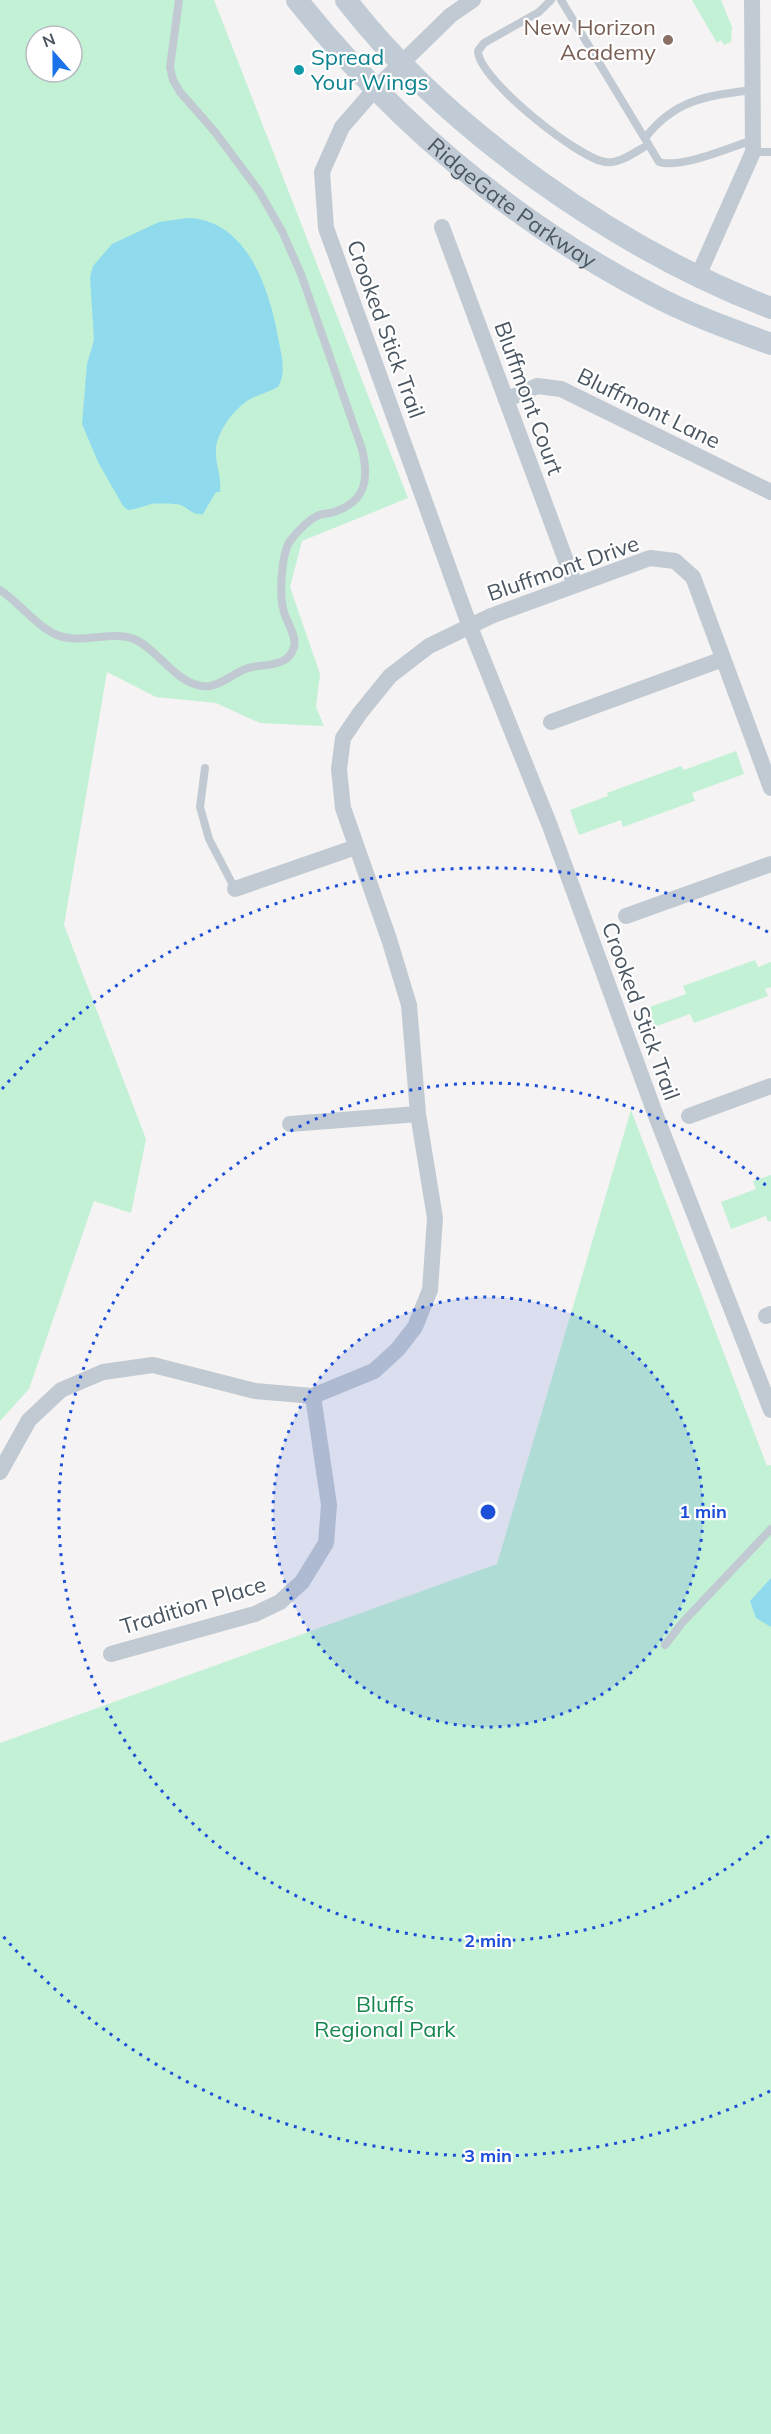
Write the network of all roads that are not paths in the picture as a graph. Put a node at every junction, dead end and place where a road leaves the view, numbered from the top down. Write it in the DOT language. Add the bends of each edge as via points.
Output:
graph roads {
  1 [pos="178,0"];
  2 [pos="297,0"];
  3 [pos="346,0"];
  4 [pos="473,0"];
  5 [pos="551,0"];
  6 [pos="561,0"];
  7 [pos="752,0"];
  8 [pos="402,63"];
  9 [pos="375,89"];
  10 [pos="753,90"];
  11 [pos="646,142"];
  12 [pos="753,146"];
  13 [pos="771,152"];
  14 [pos="442,226"];
  15 [pos="698,276"];
  16 [pos="771,308"];
  17 [pos="771,345"];
  18 [pos="506,400"];
  19 [pos="771,492"];
  20 [pos="575,585"];
  21 [pos="0,590"];
  22 [pos="470,627"];
  23 [pos="723,659"];
  24 [pos="551,722"];
  25 [pos="205,768"];
  26 [pos="771,788"];
  27 [pos="356,847"];
  28 [pos="771,864"];
  29 [pos="235,889"];
  30 [pos="626,916"];
  31 [pos="771,1086"];
  32 [pos="418,1114"];
  33 [pos="689,1116"];
  34 [pos="290,1124"];
  35 [pos="313,1396"];
  36 [pos="771,1410"];
  37 [pos="0,1472"];
  38 [pos="771,1529"];
  39 [pos="665,1645"];
  40 [pos="111,1654"];
  1 -- 21 [label="lane" via="170,67 173,80 259,191 292,251 362,449 366,479 350,504 316,516 288,544 281,590 294,638 288,656 270,666 243,670 217,684 192,683 133,639 57,635"];
  2 -- 9 [label="main road, RidgeGate Parkway"];
  3 -- 8 [label="main road, RidgeGate Parkway"];
  4 -- 8 [label="street, Crooked Stick Trail" via="451,15"];
  5 -- 11 [label="lane" via="539,12 484,43 478,51 481,63 519,106 596,160 613,162"];
  6 -- 11 [label="lane"];
  7 -- 10 [label="street"];
  8 -- 9 [label="street, Crooked Stick Trail"];
  8 -- 15 [label="main road, RidgeGate Parkway" via="454,114 526,172 593,217"];
  9 -- 17 [label="main road, RidgeGate Parkway" via="429,142 503,202 573,249 650,294"];
  9 -- 22 [label="street, Crooked Stick Trail" via="342,127 322,172 326,228"];
  10 -- 11 [label="lane" via="695,100 658,120"];
  10 -- 12 [label="street"];
  11 -- 12 [label="lane" via="659,162 665,164"];
  12 -- 13 [label="lane"];
  12 -- 15 [label="street"];
  14 -- 18 [label="street, Bluffmont Court"];
  15 -- 16 [label="main road, RidgeGate Parkway"];
  18 -- 19 [label="street, Bluffmont Lane" via="537,386 561,389"];
  18 -- 20 [label="street, Bluffmont Court"];
  20 -- 22 [label="street, Bluffmont Drive"];
  20 -- 23 [label="street, Bluffmont Drive" via="650,558 675,561 693,577"];
  22 -- 27 [label="street" via="429,646 390,676 343,738 339,769 343,808"];
  22 -- 36 [label="street, Crooked Stick Trail" via="550,826 656,1116"];
  23 -- 24 [label="street"];
  23 -- 26 [label="street, Bluffmont Drive"];
  25 -- 29 [label="lane" via="200,807 209,839"];
  27 -- 29 [label="street"];
  27 -- 32 [label="street" via="409,1005"];
  28 -- 30 [label="street"];
  31 -- 33 [label="street"];
  32 -- 34 [label="street"];
  32 -- 35 [label="street" via="435,1218 430,1290 415,1327 374,1371"];
  35 -- 37 [label="street" via="255,1391 153,1365 103,1372 61,1390 29,1420"];
  35 -- 40 [label="street, Tradition Place" via="329,1505 326,1543 302,1582 280,1602 255,1614"];
  38 -- 39 [label="lane"];
}
